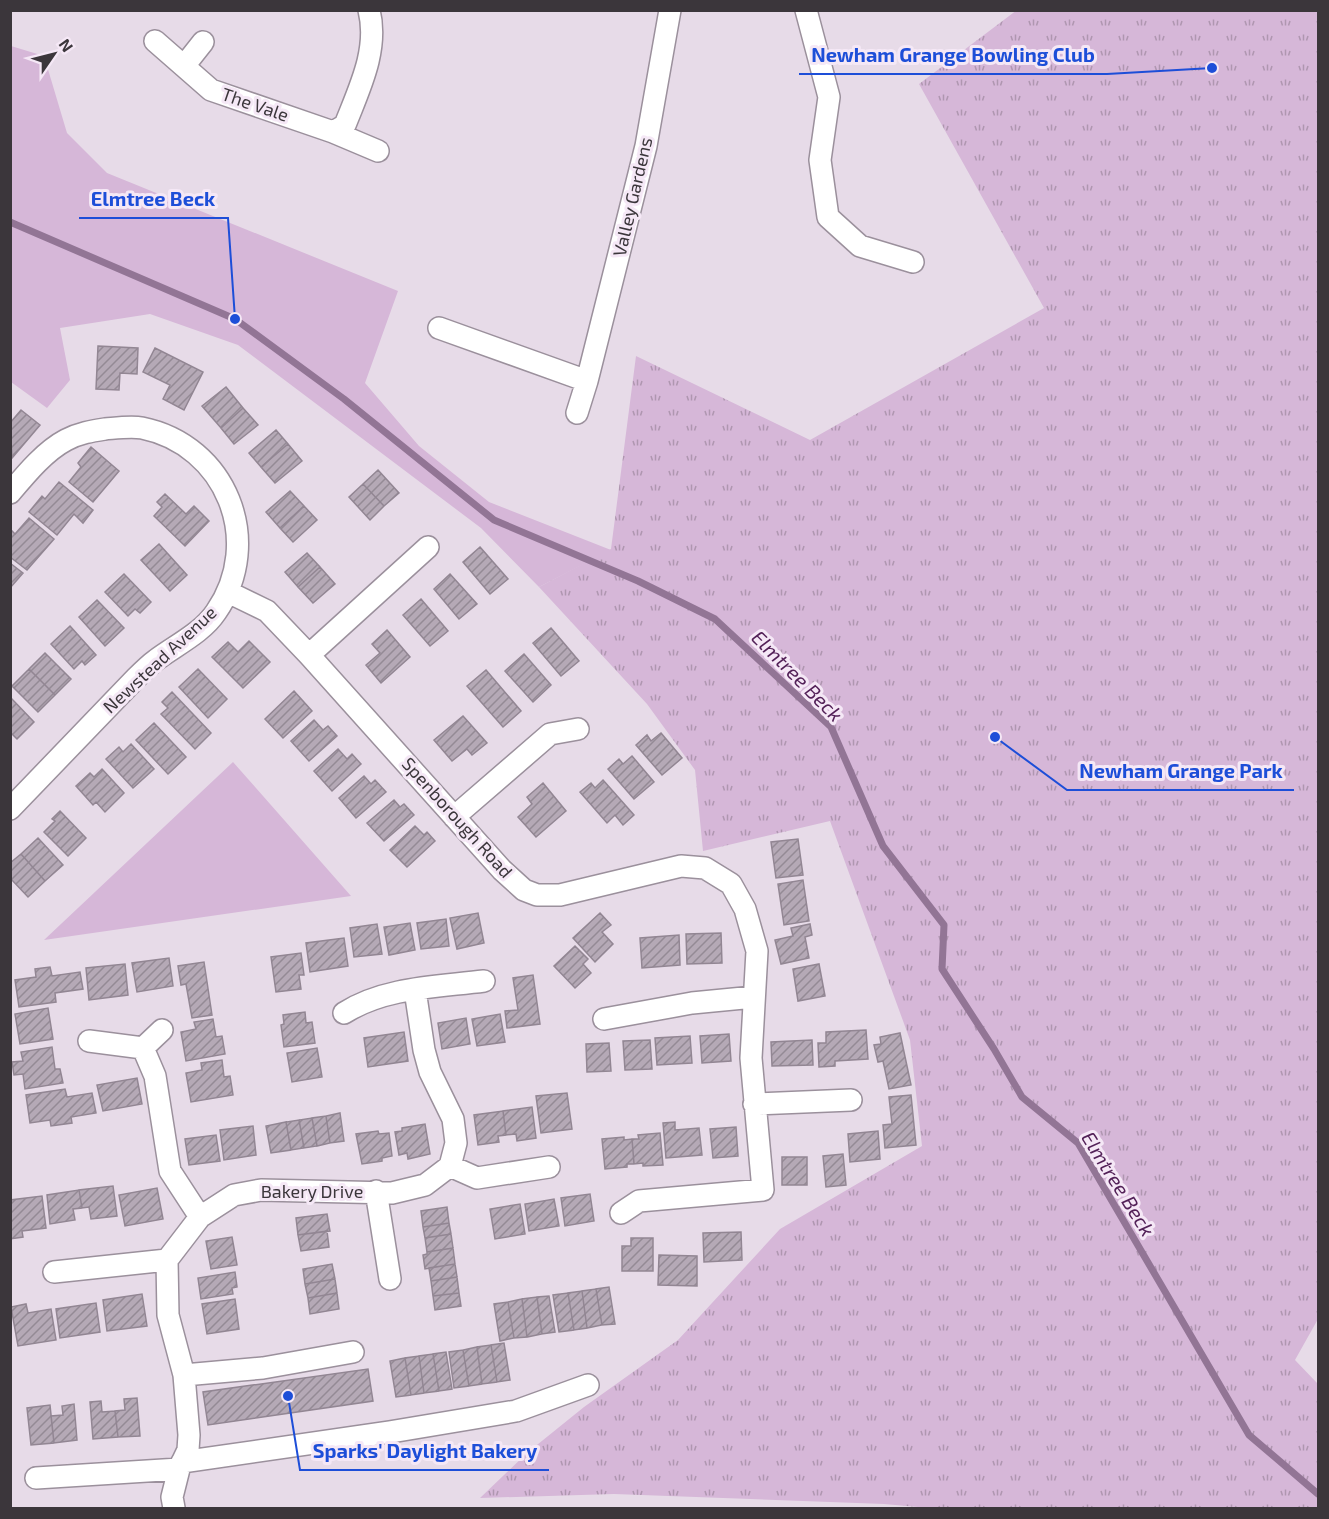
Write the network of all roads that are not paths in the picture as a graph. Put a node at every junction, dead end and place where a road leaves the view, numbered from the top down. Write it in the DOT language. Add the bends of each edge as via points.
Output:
graph roads {
  1 [pos="369,10"];
  2 [pos="670,10"];
  3 [pos="806,10"];
  4 [pos="155,41"];
  5 [pos="203,42"];
  6 [pos="184,66"];
  7 [pos="333,132"];
  8 [pos="378,151"];
  9 [pos="913,262"];
  10 [pos="439,328"];
  11 [pos="587,381"];
  12 [pos="577,412"];
  13 [pos="12,490"];
  14 [pos="428,548"];
  15 [pos="228,592"];
  16 [pos="309,655"];
  17 [pos="578,729"];
  18 [pos="10,809"];
  19 [pos="454,817"];
  20 [pos="484,981"];
  21 [pos="415,990"];
  22 [pos="754,997"];
  23 [pos="344,1013"];
  24 [pos="604,1019"];
  25 [pos="162,1030"];
  26 [pos="89,1041"];
  27 [pos="143,1048"];
  28 [pos="852,1100"];
  29 [pos="754,1104"];
  30 [pos="450,1166"];
  31 [pos="549,1167"];
  32 [pos="376,1191"];
  33 [pos="621,1213"];
  34 [pos="200,1217"];
  35 [pos="167,1260"];
  36 [pos="54,1272"];
  37 [pos="390,1279"];
  38 [pos="353,1352"];
  39 [pos="184,1375"];
  40 [pos="588,1385"];
  41 [pos="181,1466"];
  42 [pos="36,1478"];
  43 [pos="174,1509"];
  1 -- 7 [label="street" via="373,24 370,59 345,125"];
  2 -- 11 [label="street, Valley Gardens" via="646,146"];
  3 -- 9 [label="street" via="829,97 820,160 828,217 860,246"];
  4 -- 6 [label="street, The Vale"];
  5 -- 6 [label="street"];
  6 -- 7 [label="street, The Vale" via="211,90"];
  7 -- 8 [label="street, The Vale"];
  10 -- 11 [label="street"];
  11 -- 12 [label="street, Valley Gardens"];
  13 -- 15 [label="street, Newstead Avenue" via="48,453 86,432 140,428 172,438 201,457 220,482 232,508 238,533 237,566"];
  14 -- 16 [label="street"];
  15 -- 16 [label="street, Spenborough Road" via="267,611"];
  15 -- 18 [label="street, Newstead Avenue" via="215,614 136,678"];
  16 -- 19 [label="street, Spenborough Road"];
  17 -- 19 [label="street" via="550,734"];
  19 -- 22 [label="street, Spenborough Road" via="502,870 524,890 537,895 560,895 681,866 705,868 731,884 745,909 757,951"];
  20 -- 21 [label="street"];
  21 -- 23 [label="street" via="382,995"];
  21 -- 30 [label="street" via="430,1072 453,1119 456,1143"];
  22 -- 24 [label="street" via="692,1003"];
  22 -- 29 [label="street, Spenborough Road"];
  25 -- 27 [label="street"];
  26 -- 27 [label="street"];
  27 -- 34 [label="street" via="155,1076 170,1171"];
  28 -- 29 [label="street"];
  29 -- 33 [label="street, Spenborough Road" via="763,1190 639,1201"];
  30 -- 31 [label="street" via="477,1178"];
  30 -- 32 [label="street, Bakery Drive" via="425,1185 392,1193"];
  32 -- 34 [label="street, Bakery Drive" via="261,1190 234,1196"];
  32 -- 37 [label="street, Bakery Drive"];
  34 -- 35 [label="street, Bakery Drive"];
  35 -- 36 [label="street"];
  35 -- 39 [label="street" via="168,1315"];
  38 -- 39 [label="street" via="263,1368"];
  39 -- 41 [label="street" via="189,1435"];
  40 -- 41 [label="street" via="516,1411"];
  41 -- 42 [label="street"];
  41 -- 43 [label="street" via="172,1497"];
}
